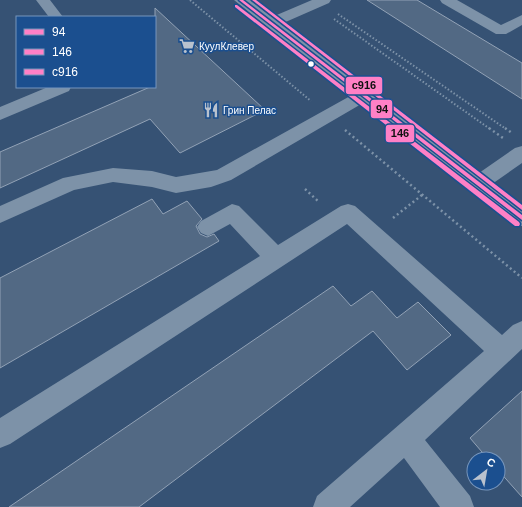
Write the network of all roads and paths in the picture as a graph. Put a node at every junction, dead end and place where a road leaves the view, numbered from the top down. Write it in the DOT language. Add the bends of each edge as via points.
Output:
graph roads {
  1 [pos="43,0"];
  2 [pos="190,0"];
  3 [pos="241,0"];
  4 [pos="447,0"];
  5 [pos="319,2"];
  6 [pos="55,16"];
  7 [pos="522,19"];
  8 [pos="270,23"];
  9 [pos="61,88"];
  10 [pos="364,95"];
  11 [pos="0,114"];
  12 [pos="327,115"];
  13 [pos="516,144"];
  14 [pos="478,184"];
  15 [pos="422,195"];
  16 [pos="0,215"];
  17 [pos="522,218"];
  18 [pos="208,227"];
  19 [pos="371,234"];
  20 [pos="276,258"];
  21 [pos="522,278"];
  22 [pos="522,333"];
  23 [pos="502,351"];
  24 [pos="0,434"];
  25 [pos="406,438"];
  26 [pos="328,507"];
  27 [pos="459,507"];
  1 -- 6 [label="street"];
  2 -- 12 [label="path"];
  3 -- 8 [label="street"];
  4 -- 7 [label="street" via="501,31"];
  5 -- 8 [label="street"];
  5 -- 13 [label="path"];
  5 -- 13 [label="path"];
  8 -- 10 [label="street"];
  9 -- 11 [label="street"];
  10 -- 12 [label="street"];
  10 -- 14 [label="street"];
  12 -- 15 [label="path"];
  12 -- 16 [label="street" via="224,175 211,179 176,185 113,175 70,183"];
  13 -- 14 [label="street"];
  14 -- 17 [label="street"];
  15 -- 19 [label="path"];
  15 -- 21 [label="path"];
  18 -- 20 [label="street" via="232,212"];
  19 -- 20 [label="street" via="348,212"];
  19 -- 23 [label="street"];
  20 -- 24 [label="street"];
  22 -- 23 [label="street"];
  23 -- 25 [label="street"];
  25 -- 26 [label="street"];
  25 -- 27 [label="street"];
}
